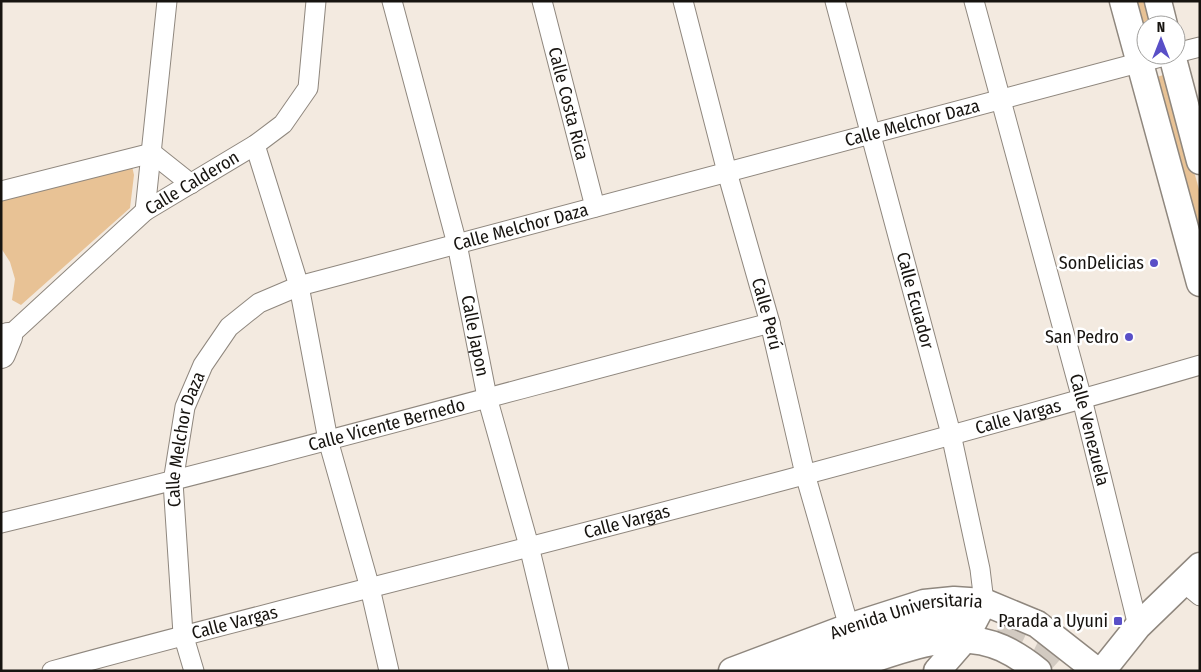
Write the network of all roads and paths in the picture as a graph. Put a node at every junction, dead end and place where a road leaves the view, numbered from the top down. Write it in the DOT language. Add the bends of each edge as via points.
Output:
graph roads {
  1 [pos="168,1"];
  2 [pos="316,1"];
  3 [pos="392,1"];
  4 [pos="542,1"];
  5 [pos="683,1"];
  6 [pos="835,1"];
  7 [pos="974,1"];
  8 [pos="1123,1"];
  9 [pos="1158,1"];
  10 [pos="1162,15"];
  11 [pos="1200,46"];
  12 [pos="1186,50"];
  13 [pos="1136,51"];
  14 [pos="1136,64"];
  15 [pos="1140,65"];
  16 [pos="1175,65"];
  17 [pos="1000,100"];
  18 [pos="872,134"];
  19 [pos="255,145"];
  20 [pos="152,153"];
  21 [pos="1200,161"];
  22 [pos="727,172"];
  23 [pos="191,184"];
  24 [pos="1,191"];
  25 [pos="595,207"];
  26 [pos="145,211"];
  27 [pos="457,244"];
  28 [pos="1200,283"];
  29 [pos="300,286"];
  30 [pos="770,324"];
  31 [pos="4,343"];
  32 [pos="1200,365"];
  33 [pos="488,397"];
  34 [pos="1082,399"];
  35 [pos="951,434"];
  36 [pos="328,440"];
  37 [pos="805,474"];
  38 [pos="173,482"];
  39 [pos="1,523"];
  40 [pos="529,546"];
  41 [pos="1194,581"];
  42 [pos="370,588"];
  43 [pos="984,602"];
  44 [pos="1138,626"];
  45 [pos="849,627"];
  46 [pos="960,629"];
  47 [pos="183,634"];
  48 [pos="914,646"];
  49 [pos="778,670"];
  50 [pos="52,671"];
  51 [pos="194,671"];
  52 [pos="389,671"];
  53 [pos="559,671"];
  54 [pos="732,671"];
  55 [pos="837,671"];
  56 [pos="930,671"];
  57 [pos="937,671"];
  58 [pos="1038,671"];
  59 [pos="1097,671"];
  60 [pos="1102,671"];
  1 -- 20 [label="street"];
  2 -- 19 [label="street, Calle Calderon" via="308,88 283,124"];
  3 -- 27 [label="street, Calle Japon"];
  4 -- 25 [label="street, Calle Costa Rica"];
  5 -- 22 [label="street, Calle Perú"];
  6 -- 18 [label="street, Calle Ecuador"];
  7 -- 17 [label="street, Calle Venezuela"];
  8 -- 13 [label="main road"];
  9 -- 10 [label="main road"];
  11 -- 12 [label="street"];
  14 -- 17 [label="street, Calle Melchor Daza"];
  15 -- 28 [label="main road"];
  16 -- 21 [label="main road"];
  17 -- 18 [label="street, Calle Melchor Daza"];
  17 -- 34 [label="street, Calle Venezuela"];
  18 -- 22 [label="street, Calle Melchor Daza"];
  18 -- 35 [label="street, Calle Ecuador"];
  19 -- 23 [label="street, Calle Calderon"];
  19 -- 29 [label="street"];
  20 -- 23 [label="street"];
  20 -- 24 [label="street"];
  20 -- 26 [label="street"];
  22 -- 25 [label="street, Calle Melchor Daza"];
  22 -- 30 [label="street, Calle Perú"];
  23 -- 26 [label="street, Calle Calderon"];
  25 -- 27 [label="street, Calle Melchor Daza"];
  26 -- 31 [label="street, Calle Calderon"];
  27 -- 29 [label="street, Calle Melchor Daza"];
  27 -- 33 [label="street, Calle Japon"];
  29 -- 36 [label="street"];
  29 -- 38 [label="street, Calle Melchor Daza" via="259,303 229,327 203,366 185,407"];
  30 -- 33 [label="street, Calle Vicente Bernedo"];
  30 -- 37 [label="street, Calle Perú"];
  32 -- 34 [label="street, Calle Vargas"];
  33 -- 36 [label="street, Calle Vicente Bernedo"];
  33 -- 40 [label="street, Calle Japon"];
  34 -- 35 [label="street, Calle Vargas"];
  34 -- 44 [label="street, Calle Venezuela"];
  35 -- 37 [label="street, Calle Vargas"];
  35 -- 43 [label="street, Calle Ecuador"];
  36 -- 38 [label="street, Calle Vicente Bernedo"];
  36 -- 42 [label="street"];
  37 -- 40 [label="street, Calle Vargas"];
  37 -- 45 [label="street, Calle Perú"];
  38 -- 39 [label="street, Calle Vicente Bernedo"];
  38 -- 47 [label="street, Calle Melchor Daza"];
  40 -- 42 [label="street, Calle Vargas"];
  40 -- 53 [label="street, Calle Japon"];
  41 -- 44 [label="main road"];
  42 -- 47 [label="street, Calle Vargas"];
  42 -- 52 [label="street"];
  43 -- 45 [label="main road, Avenida Universitaria" via="924,603"];
  43 -- 46 [label="main road"];
  43 -- 59 [label="main road, Avenida Universitaria" via="1037,624"];
  44 -- 60 [label="main road"];
  45 -- 54 [label="main road, Avenida Universitaria"];
  46 -- 48 [label="main road, Avenida Universitaria" via="954,639"];
  46 -- 49 [label="main road" via="930,625"];
  46 -- 57 [label="main road"];
  46 -- 58 [label="main road, Avenida Universitaria" via="982,642 1002,648"];
  47 -- 50 [label="street, Calle Vargas"];
  47 -- 51 [label="street, Calle Melchor Daza"];
  48 -- 55 [label="main road, Avenida Universitaria"];
  48 -- 56 [label="main road" via="926,655"];
}
